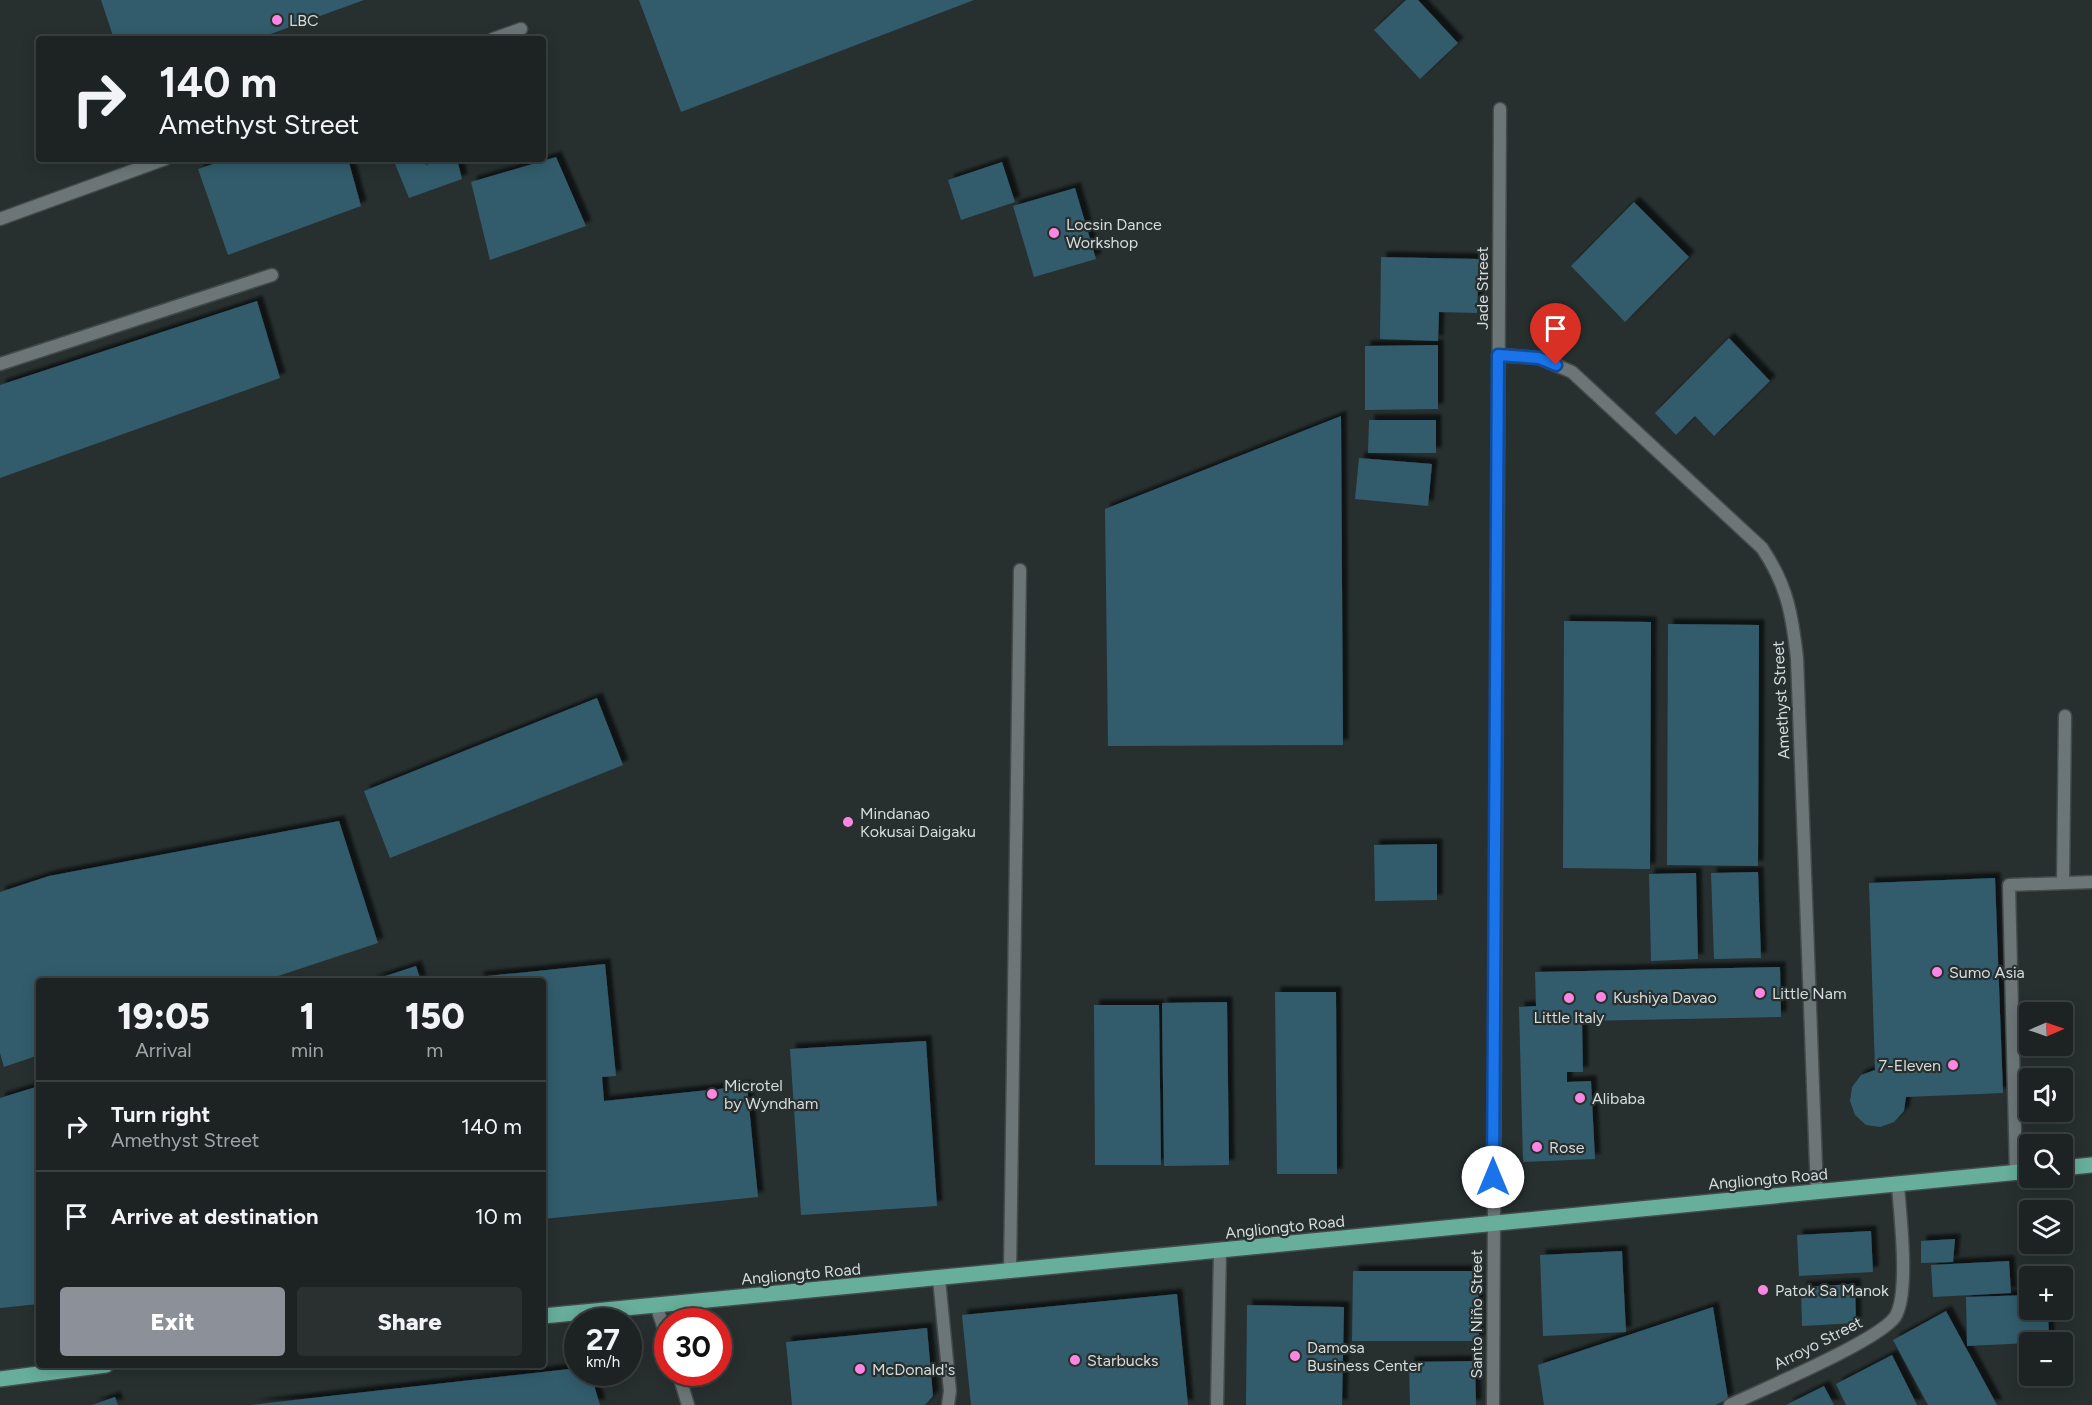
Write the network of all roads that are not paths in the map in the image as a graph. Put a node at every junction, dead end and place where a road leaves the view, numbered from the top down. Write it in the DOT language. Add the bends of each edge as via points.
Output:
graph roads {
  1 [pos="521,29"];
  2 [pos="501,36"];
  3 [pos="1500,109"];
  4 [pos="157,162"];
  5 [pos="0,219"];
  6 [pos="272,275"];
  7 [pos="1498,355"];
  8 [pos="0,364"];
  9 [pos="1020,570"];
  10 [pos="2065,716"];
  11 [pos="2092,882"];
  12 [pos="2063,883"];
  13 [pos="2021,1134"];
  14 [pos="2092,1165"];
  15 [pos="2073,1167"];
  16 [pos="2019,1172"];
  17 [pos="1898,1186"];
  18 [pos="1817,1193"];
  19 [pos="1492,1224"];
  20 [pos="1220,1251"];
  21 [pos="1010,1272"];
  22 [pos="939,1279"];
  23 [pos="657,1305"];
  24 [pos="658,1308"];
  25 [pos="546,1316"];
  26 [pos="83,1368"];
  27 [pos="0,1379"];
  28 [pos="682,1386"];
  29 [pos="688,1405"];
  30 [pos="948,1405"];
  31 [pos="1217,1405"];
  32 [pos="1493,1405"];
  33 [pos="1730,1405"];
  1 -- 2 [label="street"];
  3 -- 7 [label="street, Jade Street"];
  4 -- 5 [label="street"];
  6 -- 8 [label="street"];
  7 -- 18 [label="street, Amethyst Street" via="1539,358 1572,372 1762,548 1787,593 1797,658"];
  7 -- 19 [label="street, Jade Street"];
  9 -- 21 [label="street"];
  10 -- 12 [label="street"];
  11 -- 12 [label="street"];
  12 -- 13 [label="street" via="2009,885"];
  14 -- 15 [label="main road"];
  16 -- 17 [label="main road, Angliongto Road"];
  17 -- 18 [label="main road, Angliongto Road"];
  17 -- 33 [label="street, Arroyo Street" via="1903,1287 1895,1316 1869,1338"];
  18 -- 19 [label="main road, Angliongto Road"];
  19 -- 20 [label="main road, Angliongto Road"];
  19 -- 32 [label="street, Santo Niño Street"];
  20 -- 21 [label="main road, Angliongto Road"];
  20 -- 31 [label="street"];
  21 -- 22 [label="main road, Angliongto Road"];
  22 -- 23 [label="main road, Angliongto Road"];
  22 -- 30 [label="street"];
  23 -- 24 [label="street"];
  23 -- 25 [label="main road, Angliongto Road"];
  26 -- 27 [label="main road"];
  28 -- 29 [label="street"];
}
